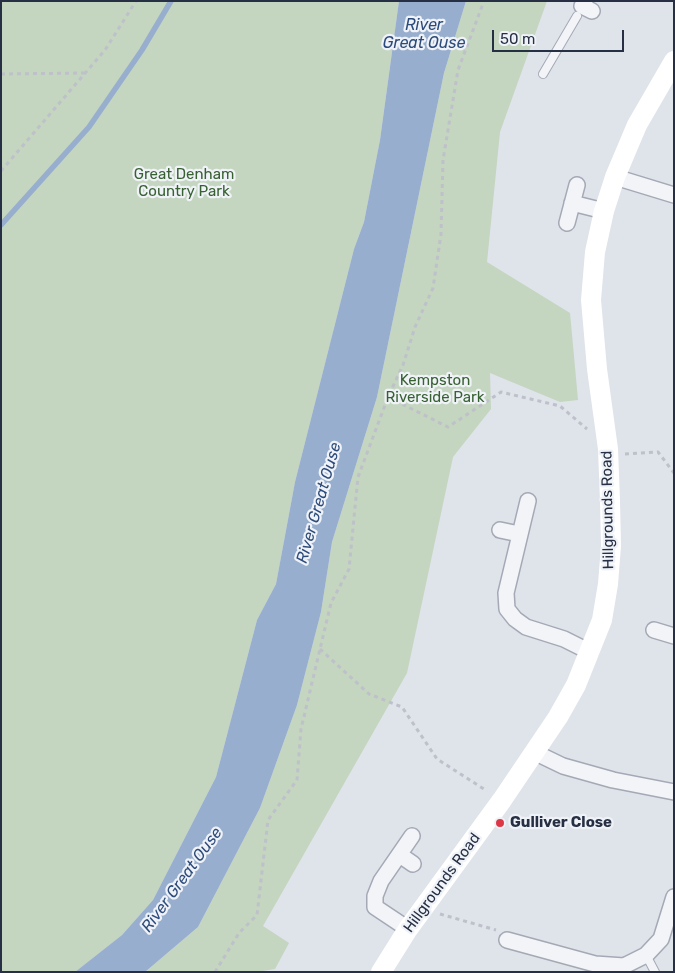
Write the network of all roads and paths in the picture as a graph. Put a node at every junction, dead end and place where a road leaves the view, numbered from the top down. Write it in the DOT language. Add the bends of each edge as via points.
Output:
graph roads {
  1 [pos="136,1"];
  2 [pos="484,1"];
  3 [pos="584,8"];
  4 [pos="674,61"];
  5 [pos="86,72"];
  6 [pos="1,74"];
  7 [pos="543,74"];
  8 [pos="1,171"];
  9 [pos="615,177"];
  10 [pos="577,185"];
  11 [pos="674,196"];
  12 [pos="572,203"];
  13 [pos="604,211"];
  14 [pos="567,223"];
  15 [pos="388,397"];
  16 [pos="608,448"];
  17 [pos="674,473"];
  18 [pos="528,501"];
  19 [pos="500,530"];
  20 [pos="519,534"];
  21 [pos="654,630"];
  22 [pos="674,636"];
  23 [pos="320,649"];
  24 [pos="590,652"];
  25 [pos="534,752"];
  26 [pos="674,792"];
  27 [pos="502,800"];
  28 [pos="412,836"];
  29 [pos="400,855"];
  30 [pos="413,864"];
  31 [pos="674,897"];
  32 [pos="423,909"];
  33 [pos="408,929"];
  34 [pos="507,940"];
  35 [pos="646,955"];
  36 [pos="215,972"];
  37 [pos="381,972"];
  38 [pos="655,972"];
  1 -- 5 [label="path" via="105,50"];
  2 -- 15 [label="path" via="458,70 444,160 441,234 433,288"];
  3 -- 7 [label="lane"];
  4 -- 9 [label="street, Hillgrounds Road" via="637,125"];
  5 -- 6 [label="path"];
  5 -- 8 [label="path"];
  9 -- 11 [label="street"];
  9 -- 13 [label="street, Hillgrounds Road"];
  10 -- 12 [label="street"];
  12 -- 13 [label="street"];
  12 -- 14 [label="street"];
  13 -- 16 [label="street, Hillgrounds Road" via="595,252 591,300"];
  15 -- 16 [label="path" via="448,426 501,392 560,406"];
  15 -- 23 [label="path" via="358,477 349,569 331,603"];
  16 -- 17 [label="path" via="624,454 658,452"];
  16 -- 24 [label="street, Hillgrounds Road" via="611,546 608,584 602,620"];
  18 -- 20 [label="street"];
  19 -- 20 [label="street"];
  20 -- 24 [label="street" via="506,593 507,609 526,627 564,639"];
  21 -- 22 [label="street"];
  23 -- 27 [label="path" via="369,694 402,707 437,759"];
  23 -- 36 [label="path" via="301,728 297,780 268,820 257,915 239,933"];
  24 -- 25 [label="street, Hillgrounds Road" via="576,685"];
  25 -- 26 [label="street" via="563,766 604,778"];
  25 -- 27 [label="street, Hillgrounds Road"];
  27 -- 32 [label="street, Hillgrounds Road"];
  28 -- 29 [label="street"];
  29 -- 30 [label="street"];
  29 -- 33 [label="street" via="381,881 375,907"];
  31 -- 35 [label="street" via="661,939"];
  32 -- 33 [label="street, Hillgrounds Road"];
  32 -- 34 [label="path" via="494,928"];
  33 -- 37 [label="street, Hillgrounds Road"];
  34 -- 35 [label="street" via="595,964 624,966"];
  35 -- 38 [label="lane"];
}
